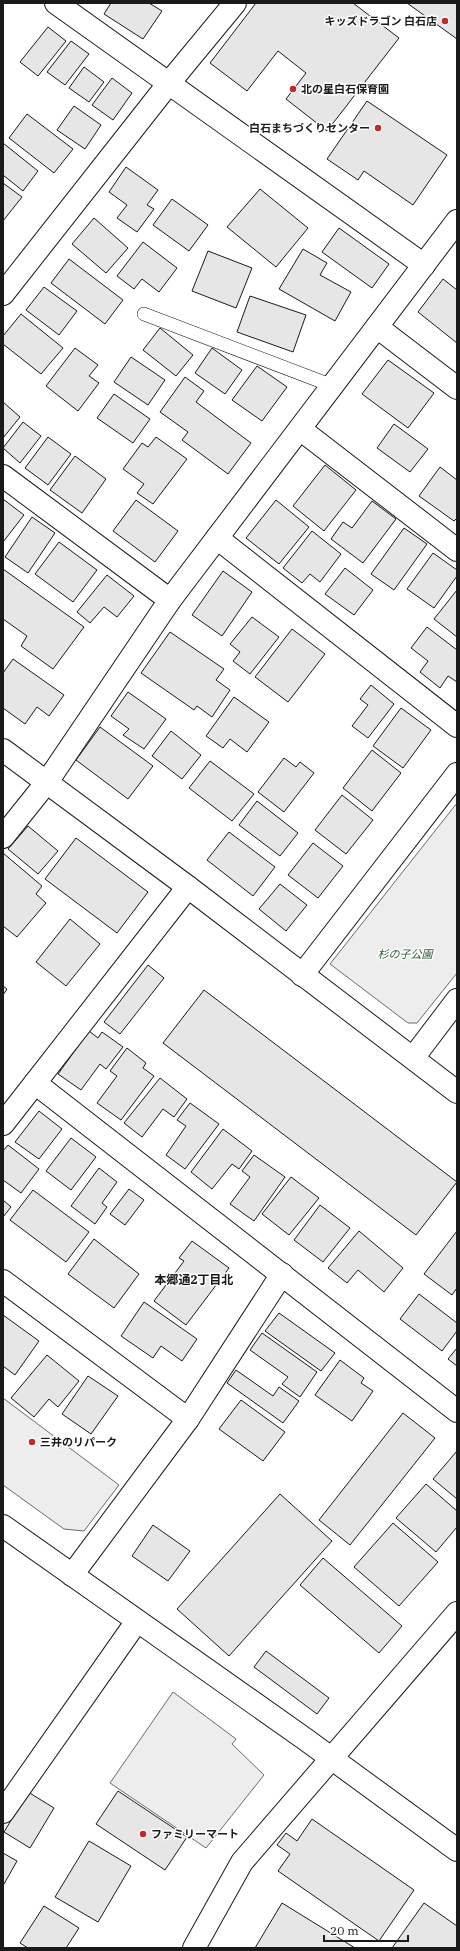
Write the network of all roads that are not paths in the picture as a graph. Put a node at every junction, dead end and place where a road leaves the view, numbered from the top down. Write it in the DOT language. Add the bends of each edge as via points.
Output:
graph roads {
  1 [pos="56,3"];
  2 [pos="235,3"];
  3 [pos="169,83"];
  4 [pos="457,221"];
  5 [pos="424,265"];
  6 [pos="3,294"];
  7 [pos="144,314"];
  8 [pos="377,327"];
  9 [pos="333,386"];
  10 [pos="457,388"];
  11 [pos="300,429"];
  12 [pos="3,476"];
  13 [pos="217,538"];
  14 [pos="457,550"];
  15 [pos="170,600"];
  16 [pos="457,726"];
  17 [pos="3,750"];
  18 [pos="457,774"];
  19 [pos="46,782"];
  20 [pos="3,837"];
  21 [pos="188,887"];
  22 [pos="302,975"];
  23 [pos="457,1000"];
  24 [pos="413,1058"];
  25 [pos="35,1083"];
  26 [pos="457,1092"];
  27 [pos="3,1124"];
  28 [pos="282,1274"];
  29 [pos="3,1281"];
  30 [pos="457,1411"];
  31 [pos="188,1419"];
  32 [pos="3,1526"];
  33 [pos="72,1575"];
  34 [pos="457,1613"];
  35 [pos="137,1621"];
  36 [pos="331,1758"];
  37 [pos="3,1812"];
  38 [pos="457,1850"];
  39 [pos="194,1948"];
  1 -- 3 [label="street"];
  2 -- 3 [label="street"];
  3 -- 5 [label="street"];
  3 -- 6 [label="street"];
  4 -- 5 [label="street"];
  5 -- 8 [label="street"];
  7 -- 9 [label="lane"];
  8 -- 9 [label="street"];
  8 -- 10 [label="street"];
  9 -- 11 [label="street"];
  11 -- 13 [label="street"];
  11 -- 14 [label="street"];
  12 -- 15 [label="street"];
  13 -- 15 [label="street"];
  13 -- 16 [label="street"];
  15 -- 19 [label="street"];
  17 -- 19 [label="street"];
  18 -- 22 [label="street"];
  19 -- 20 [label="street"];
  19 -- 21 [label="street"];
  21 -- 22 [label="street"];
  21 -- 25 [label="street"];
  22 -- 24 [label="street"];
  23 -- 24 [label="street"];
  24 -- 26 [label="street"];
  25 -- 27 [label="street"];
  25 -- 28 [label="street"];
  28 -- 30 [label="street"];
  28 -- 31 [label="street"];
  29 -- 31 [label="street"];
  31 -- 33 [label="street"];
  32 -- 33 [label="street"];
  33 -- 35 [label="street"];
  34 -- 36 [label="street"];
  35 -- 36 [label="street"];
  35 -- 37 [label="street"];
  36 -- 38 [label="street"];
  36 -- 39 [label="street" via="242,1862"];
}
